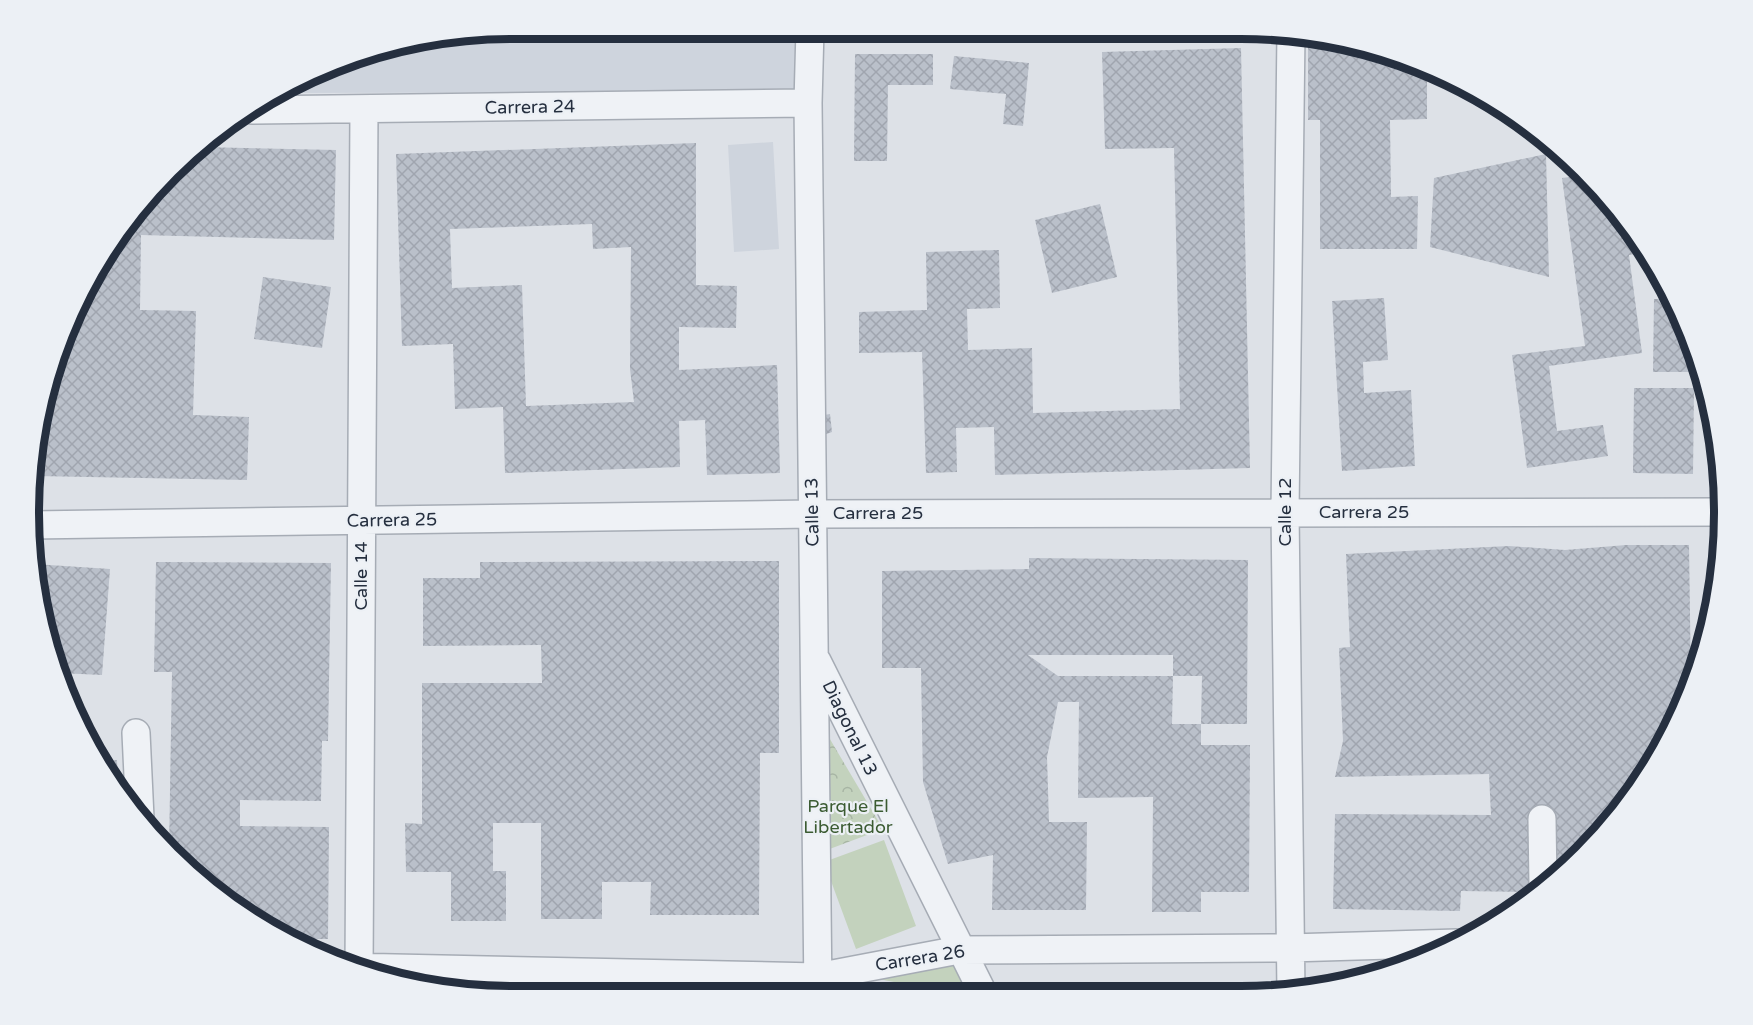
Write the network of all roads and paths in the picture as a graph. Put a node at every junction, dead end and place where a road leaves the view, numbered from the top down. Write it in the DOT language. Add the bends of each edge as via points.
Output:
graph roads {
  1 [pos="810,39"];
  2 [pos="1291,42"];
  3 [pos="808,103"];
  4 [pos="263,110"];
  5 [pos="364,110"];
  6 [pos="1285,512"];
  7 [pos="1714,512"];
  8 [pos="812,514"];
  9 [pos="361,520"];
  10 [pos="39,525"];
  11 [pos="814,655"];
  12 [pos="136,733"];
  13 [pos="139,804"];
  14 [pos="1542,819"];
  15 [pos="1543,876"];
  16 [pos="1436,944"];
  17 [pos="1290,948"];
  18 [pos="959,950"];
  19 [pos="356,960"];
  20 [pos="387,969"];
  21 [pos="1291,983"];
  22 [pos="817,986"];
  23 [pos="979,986"];
  1 -- 3 [label="street, Calle 13"];
  2 -- 6 [label="street, Calle 12"];
  3 -- 5 [label="street, Carrera 24"];
  3 -- 8 [label="street, Calle 13"];
  4 -- 5 [label="street, Carrera 24"];
  5 -- 9 [label="street, Calle 14"];
  6 -- 7 [label="street, Carrera 25"];
  6 -- 8 [label="street, Carrera 25"];
  6 -- 17 [label="street, Calle 12"];
  8 -- 9 [label="street, Carrera 25"];
  8 -- 11 [label="street, Calle 13"];
  9 -- 10 [label="street, Carrera 25"];
  9 -- 19 [label="street, Calle 14"];
  11 -- 18 [label="street, Diagonal 13"];
  11 -- 22 [label="street, Calle 13"];
  12 -- 13 [label="street"];
  14 -- 15 [label="street"];
  16 -- 17 [label="street, Carrera 26"];
  17 -- 18 [label="street, Carrera 26"];
  17 -- 21 [label="street, Calle 12"];
  18 -- 22 [label="street, Carrera 26"];
  18 -- 23 [label="street, Diagonal 13"];
  20 -- 22 [label="street, Carrera 26"];
}
